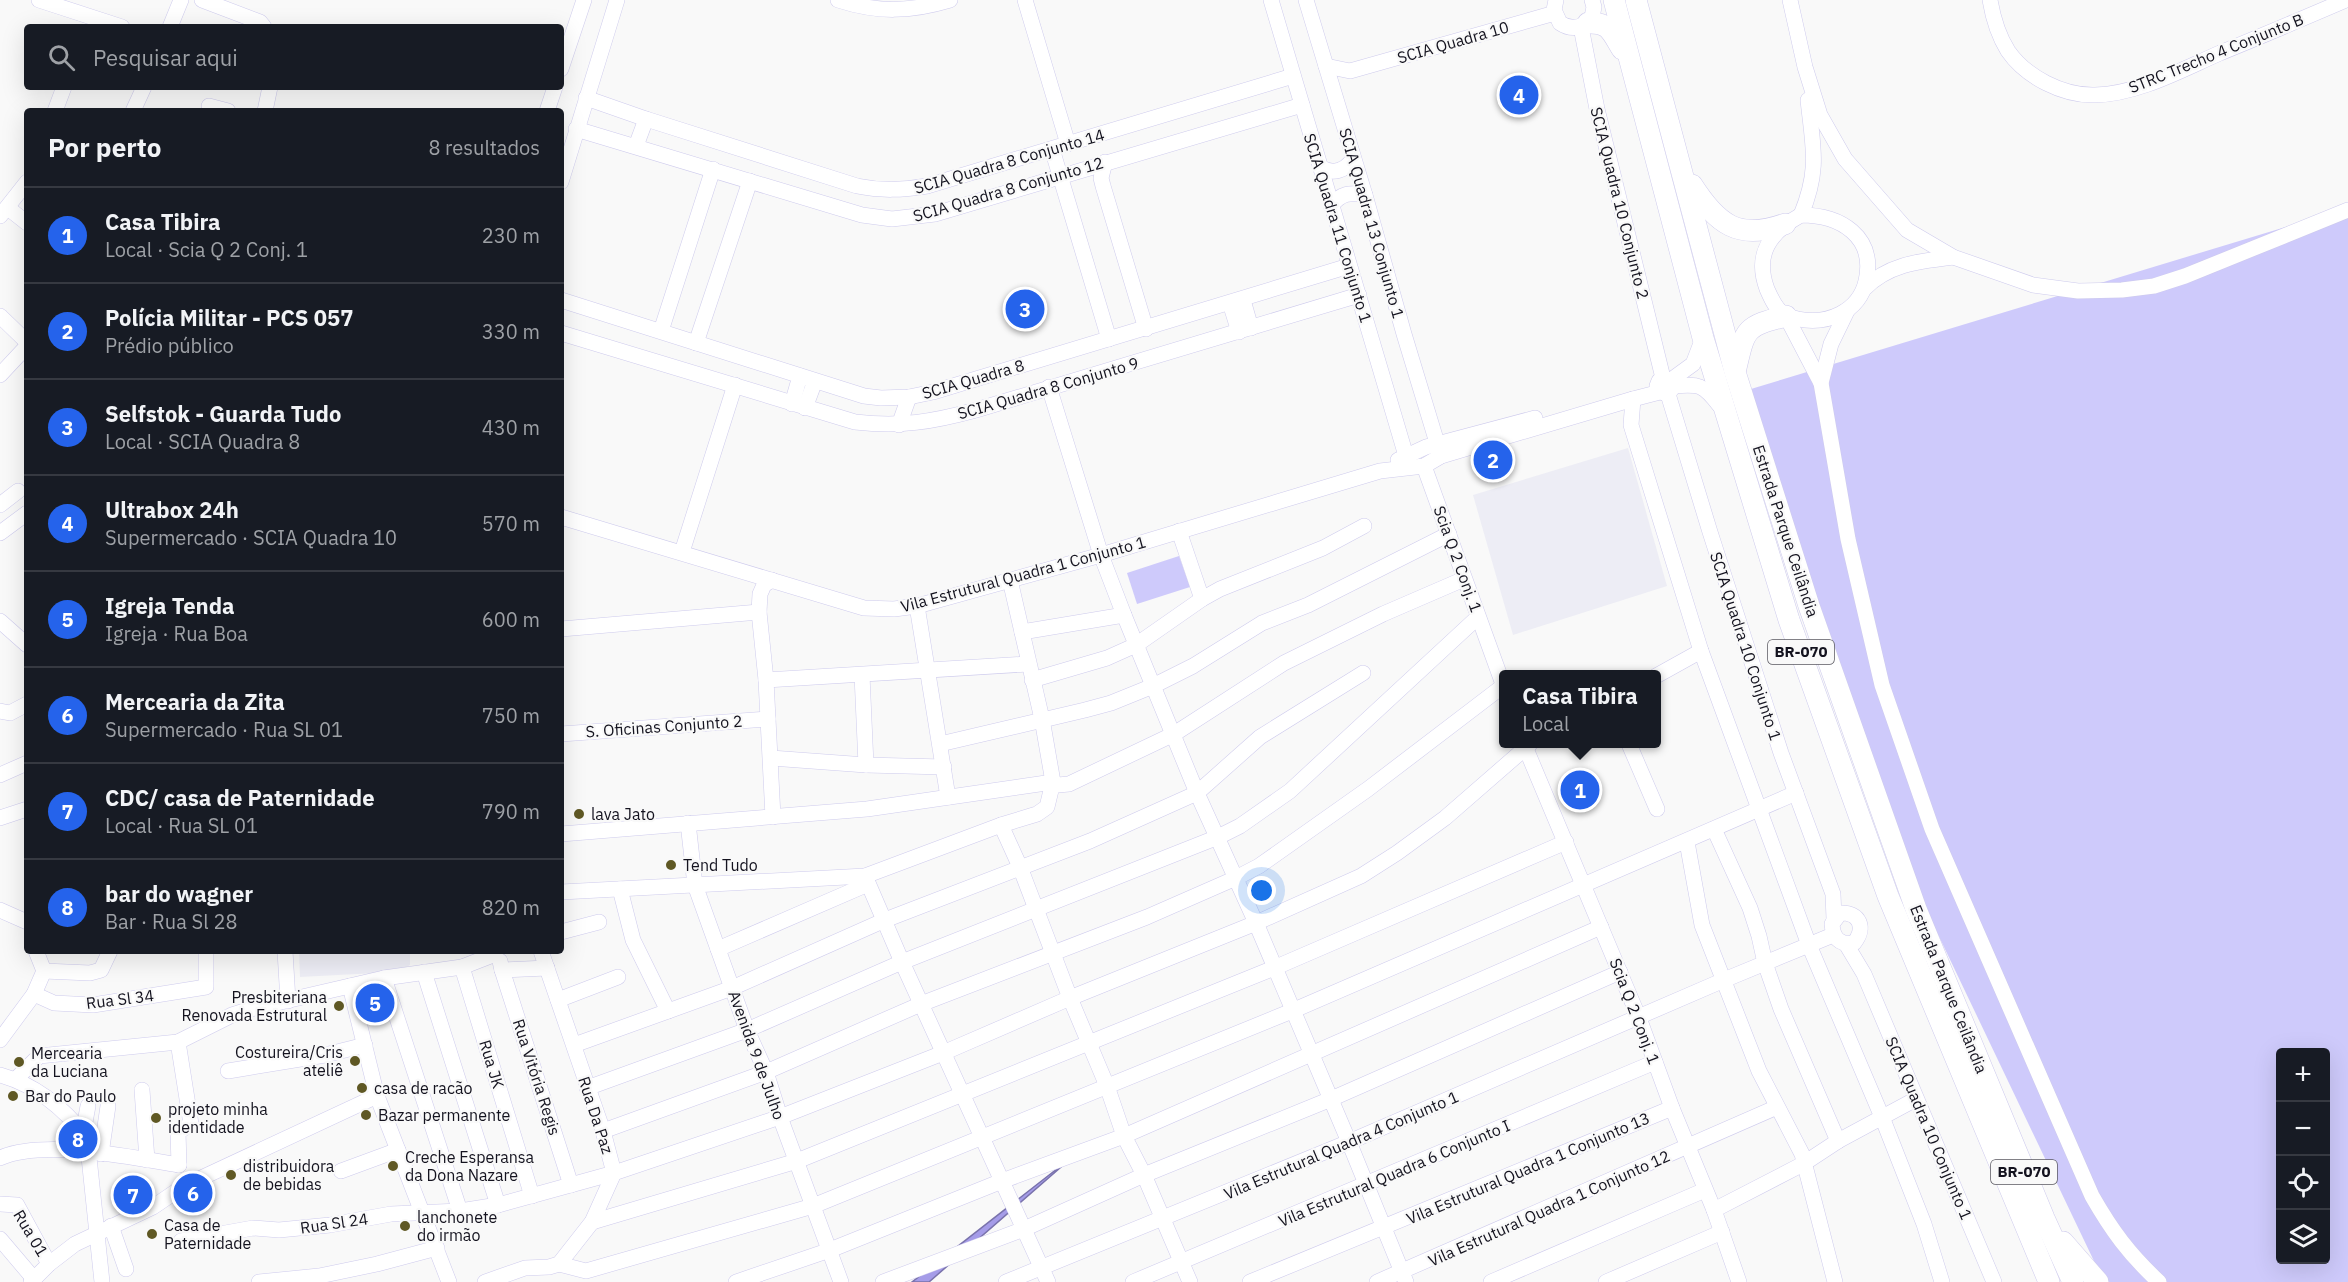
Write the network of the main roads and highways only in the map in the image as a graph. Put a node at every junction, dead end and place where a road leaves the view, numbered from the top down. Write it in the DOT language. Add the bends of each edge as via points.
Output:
graph roads {
  1 [pos="1614,0"];
  2 [pos="1636,0"];
  3 [pos="1584,25"];
  4 [pos="1634,76"];
  5 [pos="1681,168"];
  6 [pos="1793,220"];
  7 [pos="1785,316"];
  8 [pos="1735,372"];
  9 [pos="2044,1218"];
  10 [pos="2049,1282"];
  11 [pos="2073,1282"];
  12 [pos="2098,1282"];
  1 -- 4 [label="highway, Estrada Parque Ceilândia / BR-070"];
  2 -- 5 [label="highway, Estrada Parque Ceilândia / BR-070"];
  3 -- 4 [label="highway" via="1601,22 1607,26"];
  4 -- 10 [label="highway, Estrada Parque Ceilândia / BR-070" via="1703,338 1789,620 1888,896"];
  5 -- 6 [label="highway" via="1710,212 1728,226 1768,230"];
  5 -- 8 [label="highway, Estrada Parque Ceilândia / BR-070"];
  7 -- 8 [label="highway" via="1757,323 1748,331"];
  8 -- 9 [label="highway, Estrada Parque Ceilândia / BR-070" via="1809,606 1912,898"];
  9 -- 11 [label="highway, Estrada Parque Ceilândia / BR-070"];
  9 -- 12 [label="highway"];
}
